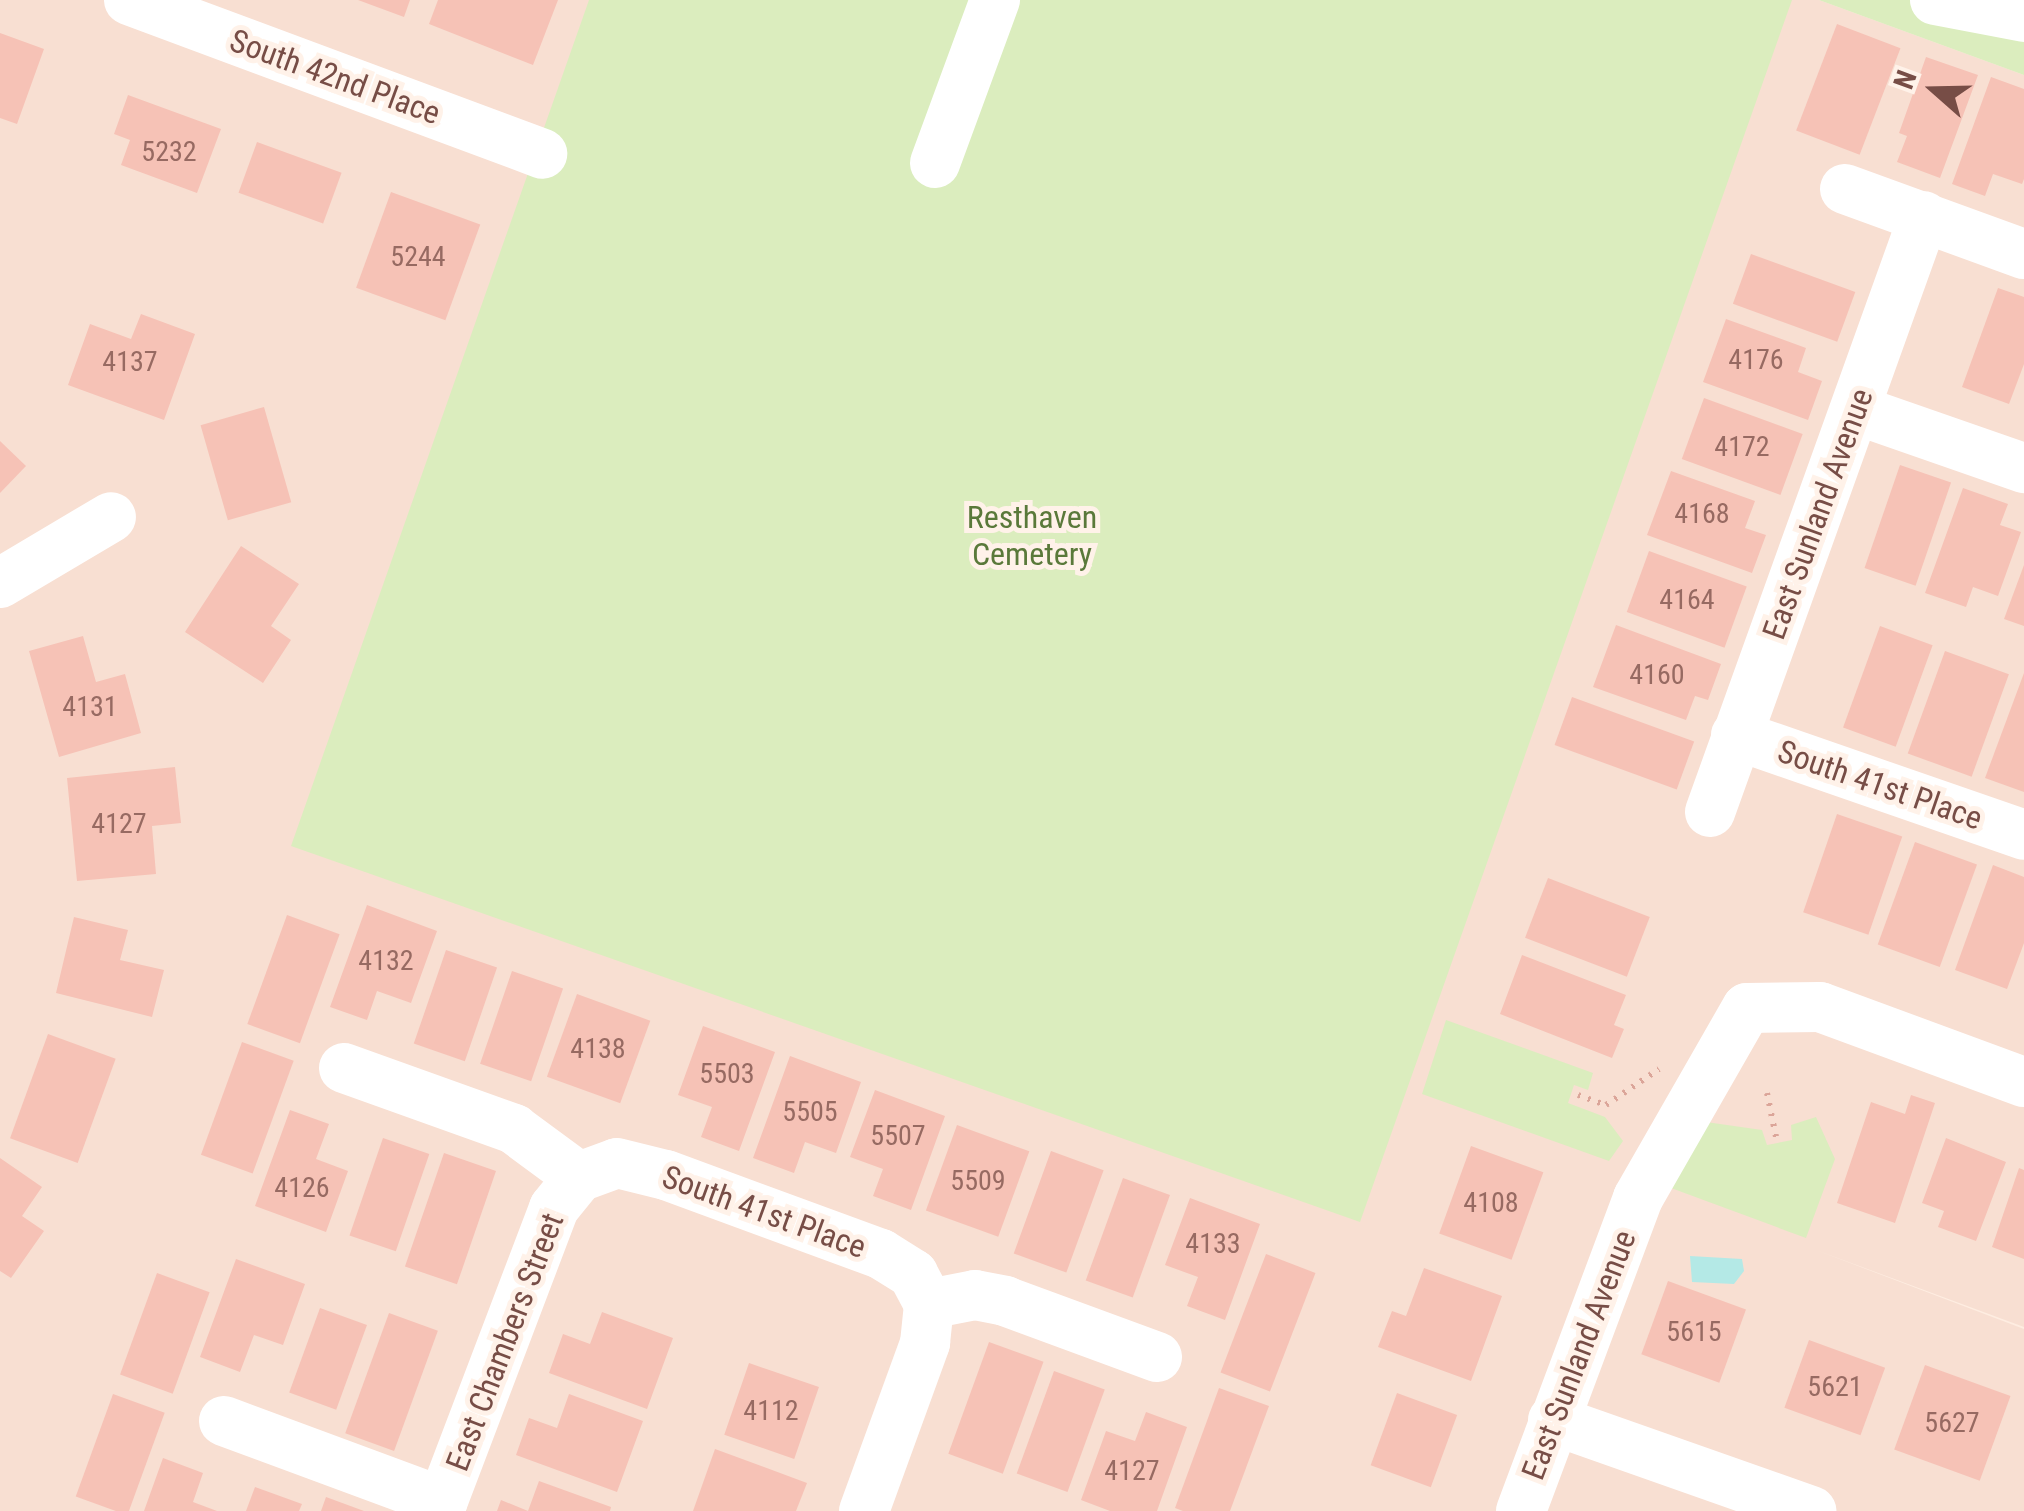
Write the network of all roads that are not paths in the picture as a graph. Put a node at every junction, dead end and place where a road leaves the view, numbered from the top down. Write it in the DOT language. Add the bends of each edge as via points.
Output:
graph roads {
  1 [pos="129,0"];
  2 [pos="995,0"];
  3 [pos="1935,0"];
  4 [pos="2024,17"];
  5 [pos="542,154"];
  6 [pos="935,163"];
  7 [pos="1845,189"];
  8 [pos="1924,216"];
  9 [pos="2024,254"];
  10 [pos="1857,410"];
  11 [pos="2024,468"];
  12 [pos="111,517"];
  13 [pos="0,583"];
  14 [pos="1736,734"];
  15 [pos="1710,812"];
  16 [pos="2024,835"];
  17 [pos="344,1068"];
  18 [pos="2024,1082"];
  19 [pos="579,1177"];
  20 [pos="929,1304"];
  21 [pos="1157,1357"];
  22 [pos="1553,1420"];
  23 [pos="224,1421"];
  24 [pos="441,1507"];
  25 [pos="864,1511"];
  26 [pos="1521,1511"];
  27 [pos="1812,1511"];
  1 -- 5 [label="street, South 42nd Place"];
  2 -- 6 [label="street"];
  3 -- 4 [label="street"];
  7 -- 8 [label="street"];
  8 -- 9 [label="street"];
  8 -- 10 [label="street, East Sunland Avenue"];
  10 -- 11 [label="street"];
  10 -- 14 [label="street, East Sunland Avenue"];
  12 -- 13 [label="street"];
  14 -- 15 [label="street, East Sunland Avenue"];
  14 -- 16 [label="street, South 41st Place"];
  17 -- 19 [label="street" via="514,1130"];
  18 -- 22 [label="street, East Sunland Avenue" via="1820,1008 1747,1008 1638,1198"];
  19 -- 20 [label="street, South 41st Place" via="617,1163 666,1175 882,1254 913,1274"];
  19 -- 24 [label="street, East Chambers Street" via="554,1208"];
  20 -- 21 [label="street" via="974,1295 1005,1301"];
  20 -- 25 [label="street" via="925,1343"];
  22 -- 26 [label="street, East Sunland Avenue"];
  22 -- 27 [label="street"];
  23 -- 24 [label="street"];
}
